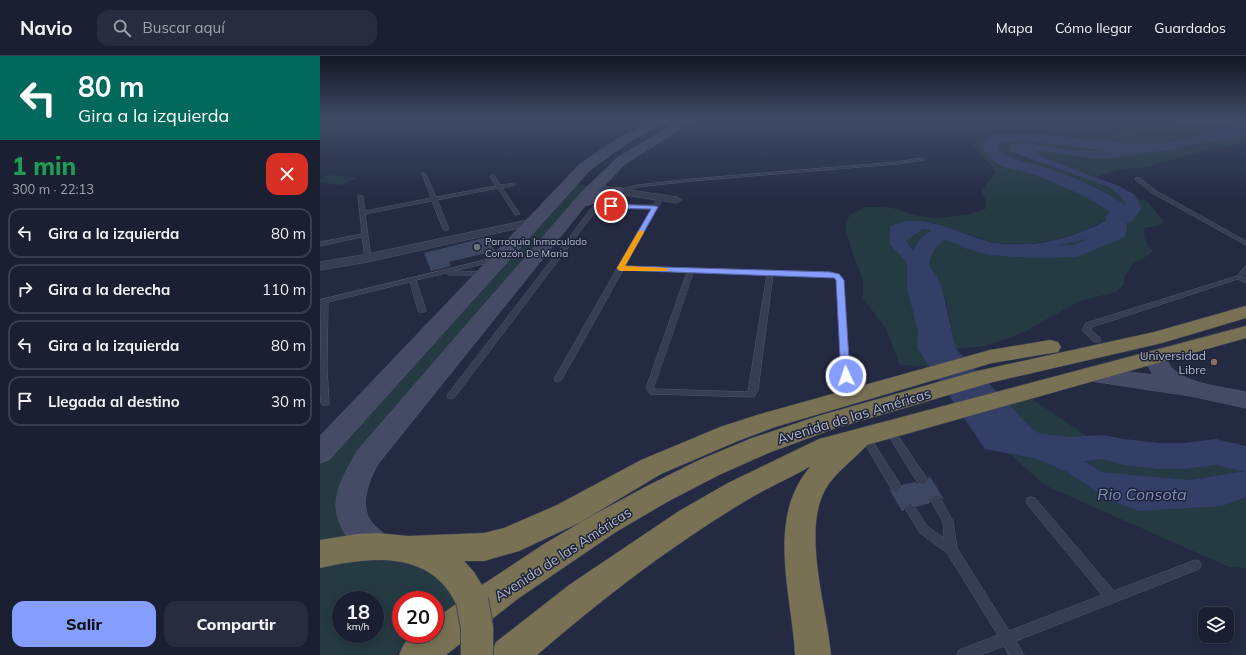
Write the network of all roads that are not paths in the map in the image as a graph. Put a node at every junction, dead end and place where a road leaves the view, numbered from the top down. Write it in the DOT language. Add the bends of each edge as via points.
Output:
graph roads {
  1 [pos="611,147"];
  2 [pos="644,147"];
  3 [pos="922,159"];
  4 [pos="424,174"];
  5 [pos="492,176"];
  6 [pos="1138,179"];
  7 [pos="513,184"];
  8 [pos="568,184"];
  9 [pos="500,186"];
  10 [pos="595,188"];
  11 [pos="617,191"];
  12 [pos="360,196"];
  13 [pos="660,198"];
  14 [pos="433,199"];
  15 [pos="677,200"];
  16 [pos="577,205"];
  17 [pos="655,207"];
  18 [pos="362,213"];
  19 [pos="518,214"];
  20 [pos="533,222"];
  21 [pos="446,229"];
  22 [pos="494,229"];
  23 [pos="365,235"];
  24 [pos="515,241"];
  25 [pos="1246,243"];
  26 [pos="320,244"];
  27 [pos="368,258"];
  28 [pos="320,266"];
  29 [pos="510,267"];
  30 [pos="620,268"];
  31 [pos="1246,269"];
  32 [pos="691,271"];
  33 [pos="438,272"];
  34 [pos="770,273"];
  35 [pos="485,274"];
  36 [pos="412,279"];
  37 [pos="1243,279"];
  38 [pos="322,302"];
  39 [pos="422,310"];
  40 [pos="1246,312"];
  41 [pos="1246,332"];
  42 [pos="1176,334"];
  43 [pos="1098,340"];
  44 [pos="1160,356"];
  45 [pos="998,364"];
  46 [pos="321,368"];
  47 [pos="1091,374"];
  48 [pos="846,376"];
  49 [pos="558,379"];
  50 [pos="923,386"];
  51 [pos="1190,388"];
  52 [pos="450,396"];
  53 [pos="1246,400"];
  54 [pos="325,403"];
  55 [pos="348,421"];
  56 [pos="888,430"];
  57 [pos="862,437"];
  58 [pos="320,439"];
  59 [pos="320,453"];
  60 [pos="922,480"];
  61 [pos="896,487"];
  62 [pos="1031,501"];
  63 [pos="936,502"];
  64 [pos="910,509"];
  65 [pos="378,546"];
  66 [pos="409,549"];
  67 [pos="951,549"];
  68 [pos="320,554"];
  69 [pos="1195,565"];
  70 [pos="1112,597"];
  71 [pos="1006,638"];
  72 [pos="417,655"];
  73 [pos="477,655"];
  74 [pos="509,655"];
  75 [pos="813,655"];
  76 [pos="964,655"];
  77 [pos="1017,655"];
  1 -- 8 [label="main road"];
  2 -- 10 [label="main road" via="621,161"];
  3 -- 11 [label="lane" via="684,181"];
  4 -- 14 [label="lane"];
  5 -- 9 [label="lane"];
  6 -- 25 [label="lane" via="1154,192"];
  7 -- 9 [label="lane"];
  8 -- 10 [label="main road"];
  8 -- 20 [label="main road"];
  9 -- 14 [label="lane"];
  9 -- 19 [label="lane"];
  10 -- 11 [label="street"];
  10 -- 16 [label="main road"];
  11 -- 13 [label="street"];
  11 -- 16 [label="main road"];
  12 -- 18 [label="lane"];
  13 -- 15 [label="street"];
  13 -- 17 [label="lane"];
  14 -- 18 [label="lane"];
  14 -- 21 [label="lane"];
  16 -- 29 [label="main road"];
  17 -- 30 [label="lane"];
  17 -- 52 [label="lane" via="596,206"];
  18 -- 23 [label="lane"];
  20 -- 22 [label="street"];
  20 -- 24 [label="main road"];
  22 -- 24 [label="street" via="512,232 516,236"];
  22 -- 27 [label="street"];
  23 -- 26 [label="lane"];
  23 -- 27 [label="lane"];
  24 -- 29 [label="main road"];
  27 -- 28 [label="street"];
  29 -- 33 [label="lane"];
  29 -- 35 [label="main road"];
  29 -- 35 [label="main road"];
  29 -- 65 [label="main road" via="368,457 356,477 350,497 352,516 361,533"];
  30 -- 32 [label="lane"];
  30 -- 49 [label="lane"];
  31 -- 37 [label="lane"];
  32 -- 34 [label="lane"];
  32 -- 34 [label="lane" via="650,388 653,392 751,395 754,390"];
  33 -- 35 [label="lane"];
  33 -- 36 [label="lane"];
  34 -- 48 [label="lane" via="830,274 840,280"];
  35 -- 55 [label="main road"];
  36 -- 38 [label="lane"];
  36 -- 39 [label="lane"];
  37 -- 43 [label="lane" via="1089,326 1087,331"];
  38 -- 46 [label="lane"];
  40 -- 42 [label="highway, Avenida de las Américas"];
  41 -- 44 [label="highway, Avenida de las Américas"];
  42 -- 43 [label="highway"];
  42 -- 45 [label="highway, Avenida de las Américas"];
  43 -- 45 [label="highway"];
  44 -- 47 [label="highway, Avenida de las Américas"];
  44 -- 51 [label="main road" via="1157,362 1159,369 1177,383"];
  45 -- 50 [label="highway, Avenida de las Américas"];
  46 -- 54 [label="lane"];
  47 -- 51 [label="main road"];
  47 -- 56 [label="highway, Avenida de las Américas"];
  50 -- 66 [label="highway" via="766,421 722,436 652,467 568,514 508,541 484,547"];
  50 -- 72 [label="highway, Avenida de las Américas" via="719,464 668,489 557,554"];
  51 -- 53 [label="main road"];
  55 -- 58 [label="lane"];
  55 -- 59 [label="main road"];
  56 -- 57 [label="highway, Avenida de las Américas"];
  56 -- 60 [label="lane"];
  57 -- 61 [label="lane"];
  57 -- 74 [label="highway, Avenida de las Américas" via="828,446 784,467 690,520 581,596"];
  57 -- 75 [label="highway" via="823,471 809,493 804,507 800,536"];
  62 -- 70 [label="lane"];
  63 -- 67 [label="lane" via="948,521"];
  64 -- 67 [label="lane" via="924,530"];
  65 -- 66 [label="highway"];
  65 -- 68 [label="highway"];
  66 -- 73 [label="highway, bridge" via="430,556 447,567 462,582 472,600 477,620"];
  67 -- 71 [label="lane"];
  69 -- 70 [label="lane"];
  70 -- 71 [label="lane"];
  71 -- 76 [label="lane"];
  71 -- 77 [label="lane"];
}
